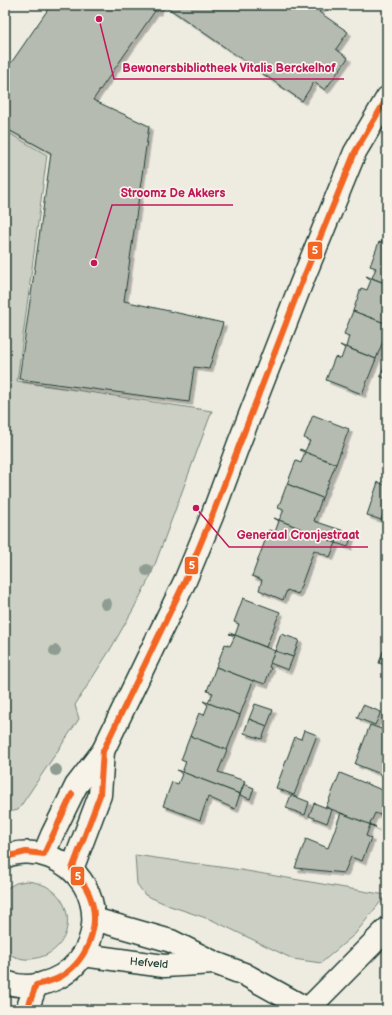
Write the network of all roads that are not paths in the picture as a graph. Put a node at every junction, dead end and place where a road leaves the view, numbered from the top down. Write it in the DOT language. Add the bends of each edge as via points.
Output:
graph roads {
  1 [pos="387,98"];
  2 [pos="103,751"];
  3 [pos="44,854"];
  4 [pos="5,857"];
  5 [pos="72,869"];
  6 [pos="94,919"];
  7 [pos="387,929"];
  8 [pos="83,955"];
  9 [pos="215,963"];
  10 [pos="5,982"];
  11 [pos="36,985"];
  12 [pos="27,1010"];
  13 [pos="308,1010"];
  1 -- 2 [label="street" via="355,152 185,582"];
  2 -- 3 [label="street" via="76,786"];
  2 -- 5 [label="street" via="100,795"];
  3 -- 4 [label="street" via="26,852"];
  3 -- 5 [label="street"];
  5 -- 6 [label="street" via="84,884 91,900"];
  6 -- 8 [label="street" via="89,944"];
  6 -- 9 [label="street, Hefveld" via="171,941"];
  7 -- 13 [label="street"];
  8 -- 9 [label="street, Hefveld" via="164,966"];
  8 -- 11 [label="street" via="63,975 51,982"];
  9 -- 13 [label="street, Hefveld" via="244,974"];
  10 -- 11 [label="street" via="22,986"];
  11 -- 12 [label="street"];
}
